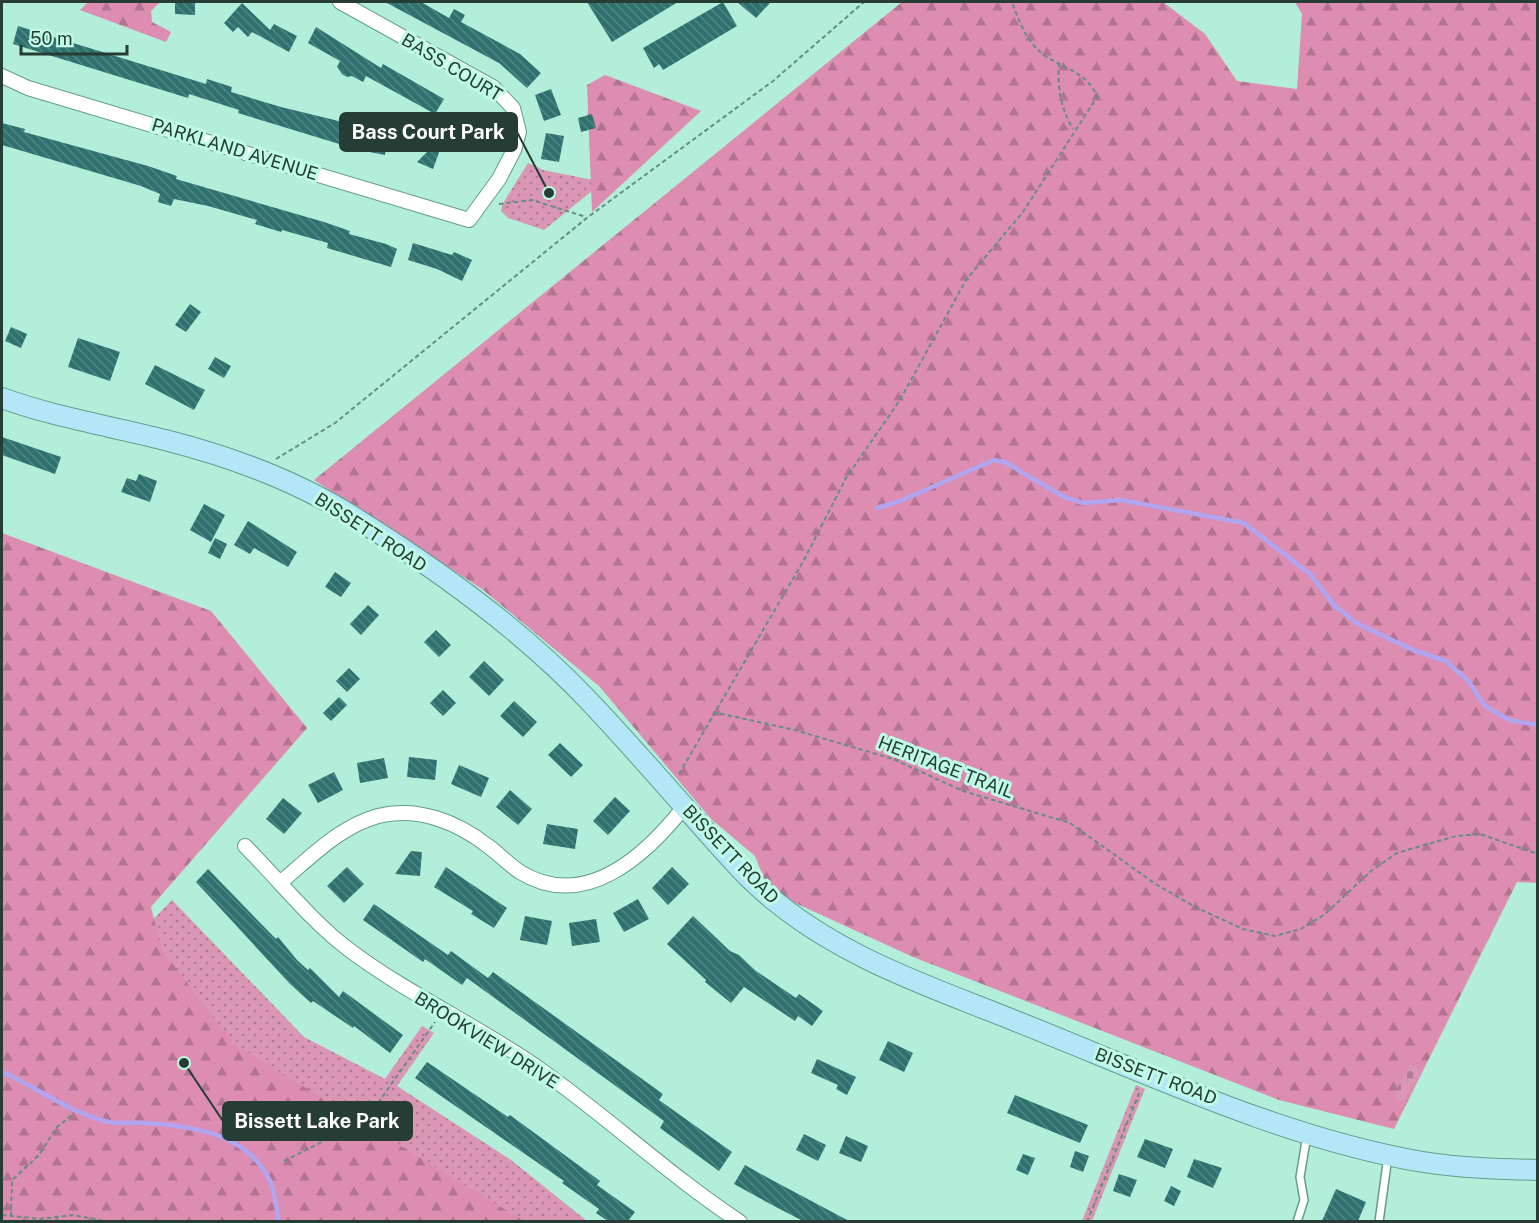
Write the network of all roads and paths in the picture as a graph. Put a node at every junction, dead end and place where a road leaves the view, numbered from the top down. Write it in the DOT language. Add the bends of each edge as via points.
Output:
graph roads {
  1 [pos="340,2"];
  2 [pos="864,2"];
  3 [pos="1012,2"];
  4 [pos="1059,63"];
  5 [pos="2,76"];
  6 [pos="1074,131"];
  7 [pos="481,206"];
  8 [pos="588,218"];
  9 [pos="470,220"];
  10 [pos="2,398"];
  11 [pos="259,470"];
  12 [pos="713,712"];
  13 [pos="668,788"];
  14 [pos="684,807"];
  15 [pos="245,846"];
  16 [pos="1538,854"];
  17 [pos="281,882"];
  18 [pos="443,1010"];
  19 [pos="1147,1074"];
  20 [pos="72,1115"];
  21 [pos="1308,1132"];
  22 [pos="1389,1154"];
  23 [pos="284,1161"];
  24 [pos="1538,1170"];
  25 [pos="2,1215"];
  26 [pos="11,1216"];
  27 [pos="110,1221"];
  28 [pos="740,1221"];
  29 [pos="1087,1221"];
  30 [pos="1298,1221"];
  31 [pos="1380,1221"];
  1 -- 7 [label="street, BASS COURT" via="493,87 510,103 518,120 517,143 500,179"];
  2 -- 8 [label="path" via="773,81"];
  3 -- 4 [label="path" via="1024,30 1038,49"];
  4 -- 6 [label="path" via="1057,82"];
  4 -- 6 [label="path" via="1093,86 1098,97"];
  5 -- 9 [label="street, PARKLAND AVENUE" via="28,88"];
  6 -- 12 [label="path" via="1023,212 966,280 900,400 846,478 804,560"];
  7 -- 8 [label="path" via="532,200"];
  7 -- 9 [label="street, BASS COURT"];
  8 -- 11 [label="path" via="335,423"];
  10 -- 11 [label="main road, BISSETT ROAD" via="171,441"];
  11 -- 13 [label="main road, BISSETT ROAD" via="360,520 518,634 558,669"];
  12 -- 13 [label="path" via="683,769"];
  12 -- 16 [label="path, HERITAGE TRAIL" via="795,730 893,759 963,791 1070,823 1154,883 1196,907 1243,929 1275,936 1301,929 1324,915 1371,871 1397,853 1456,836 1480,834"];
  13 -- 14 [label="main road, BISSETT ROAD"];
  14 -- 17 [label="street" via="630,862 583,884 535,879 464,830 439,819 406,813 378,816 351,827"];
  14 -- 19 [label="main road, BISSETT ROAD" via="753,883 830,938 922,985"];
  15 -- 17 [label="street, BROOKVIEW DRIVE"];
  17 -- 18 [label="street, BROOKVIEW DRIVE" via="346,948"];
  18 -- 23 [label="path" via="366,1120"];
  18 -- 28 [label="street, BROOKVIEW DRIVE" via="540,1070 683,1183"];
  19 -- 21 [label="main road, BISSETT ROAD"];
  19 -- 29 [label="path"];
  20 -- 26 [label="path" via="12,1180"];
  21 -- 22 [label="main road, BISSETT ROAD"];
  21 -- 30 [label="lane" via="1300,1177 1304,1200"];
  22 -- 24 [label="main road, BISSETT ROAD" via="1461,1167"];
  22 -- 31 [label="lane"];
  25 -- 26 [label="path"];
  26 -- 27 [label="path" via="40,1219 73,1215"];
}
